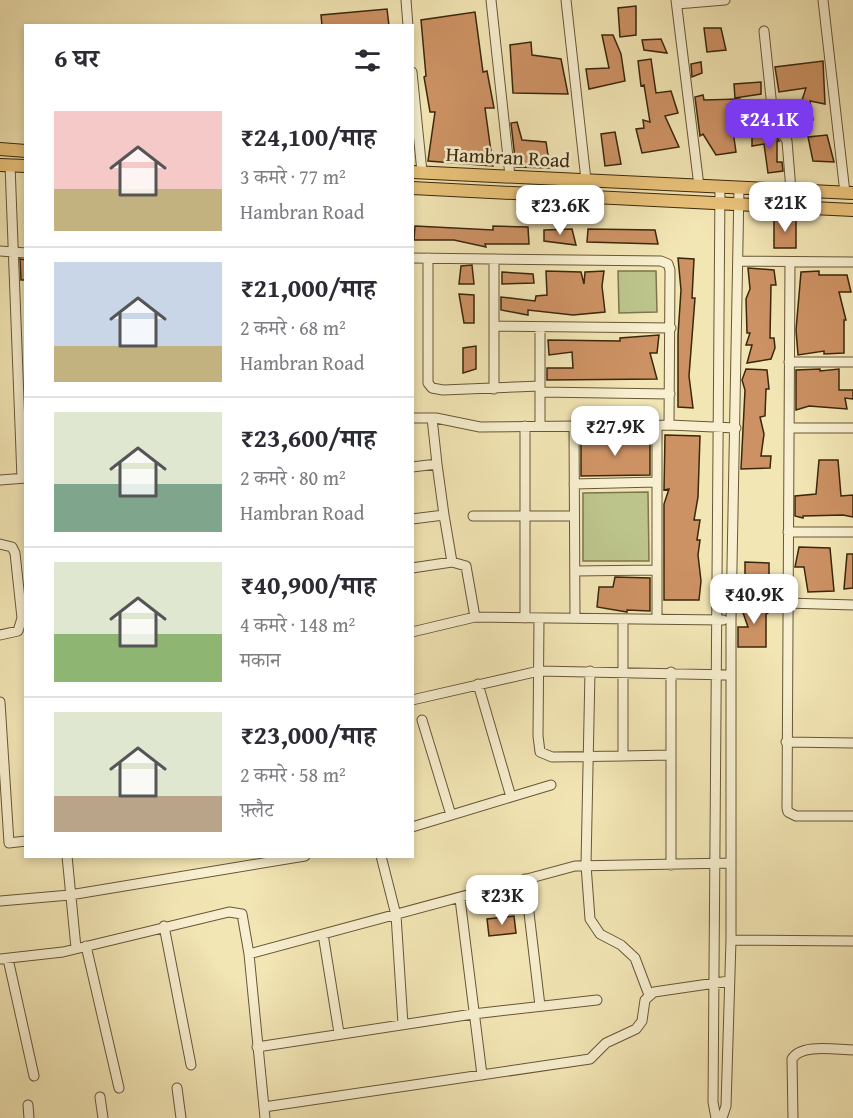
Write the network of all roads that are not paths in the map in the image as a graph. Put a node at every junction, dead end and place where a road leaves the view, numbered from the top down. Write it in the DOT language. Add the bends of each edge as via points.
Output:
graph roads {
  1 [pos="406,0"];
  2 [pos="491,0"];
  3 [pos="567,0"];
  4 [pos="725,0"];
  5 [pos="824,0"];
  6 [pos="676,2"];
  7 [pos="408,24"];
  8 [pos="764,31"];
  9 [pos="414,112"];
  10 [pos="0,149"];
  11 [pos="24,151"];
  12 [pos="5,165"];
  13 [pos="24,166"];
  14 [pos="417,172"];
  15 [pos="510,176"];
  16 [pos="586,180"];
  17 [pos="699,186"];
  18 [pos="720,187"];
  19 [pos="414,188"];
  20 [pos="740,188"];
  21 [pos="791,190"];
  22 [pos="849,193"];
  23 [pos="719,204"];
  24 [pos="739,206"];
  25 [pos="853,210"];
  26 [pos="0,250"];
  27 [pos="12,252"];
  28 [pos="24,252"];
  29 [pos="414,258"];
  30 [pos="428,258"];
  31 [pos="494,259"];
  32 [pos="739,261"];
  33 [pos="790,262"];
  34 [pos="853,262"];
  35 [pos="494,326"];
  36 [pos="540,328"];
  37 [pos="671,328"];
  38 [pos="789,362"];
  39 [pos="853,362"];
  40 [pos="494,389"];
  41 [pos="540,389"];
  42 [pos="670,394"];
  43 [pos="414,418"];
  44 [pos="432,418"];
  45 [pos="669,425"];
  46 [pos="525,426"];
  47 [pos="540,426"];
  48 [pos="574,426"];
  49 [pos="657,426"];
  50 [pos="717,428"];
  51 [pos="789,428"];
  52 [pos="853,428"];
  53 [pos="735,429"];
  54 [pos="437,464"];
  55 [pos="414,467"];
  56 [pos="24,478"];
  57 [pos="0,480"];
  58 [pos="657,482"];
  59 [pos="574,484"];
  60 [pos="444,515"];
  61 [pos="525,515"];
  62 [pos="473,516"];
  63 [pos="574,516"];
  64 [pos="414,519"];
  65 [pos="788,532"];
  66 [pos="853,532"];
  67 [pos="0,544"];
  68 [pos="452,562"];
  69 [pos="414,568"];
  70 [pos="575,570"];
  71 [pos="657,570"];
  72 [pos="787,603"];
  73 [pos="853,605"];
  74 [pos="475,618"];
  75 [pos="525,618"];
  76 [pos="539,618"];
  77 [pos="575,618"];
  78 [pos="623,618"];
  79 [pos="657,619"];
  80 [pos="717,620"];
  81 [pos="731,620"];
  82 [pos="414,632"];
  83 [pos="0,635"];
  84 [pos="538,670"];
  85 [pos="590,671"];
  86 [pos="623,671"];
  87 [pos="671,672"];
  88 [pos="716,674"];
  89 [pos="731,675"];
  90 [pos="478,684"];
  91 [pos="414,700"];
  92 [pos="0,702"];
  93 [pos="422,720"];
  94 [pos="786,742"];
  95 [pos="853,742"];
  96 [pos="671,755"];
  97 [pos="590,756"];
  98 [pos="624,756"];
  99 [pos="2,780"];
  100 [pos="550,785"];
  101 [pos="511,797"];
  102 [pos="451,815"];
  103 [pos="853,816"];
  104 [pos="414,826"];
  105 [pos="24,841"];
  106 [pos="5,843"];
  107 [pos="68,858"];
  108 [pos="293,858"];
  109 [pos="382,858"];
  110 [pos="716,863"];
  111 [pos="730,863"];
  112 [pos="586,865"];
  113 [pos="671,865"];
  114 [pos="525,879"];
  115 [pos="70,895"];
  116 [pos="460,899"];
  117 [pos="0,901"];
  118 [pos="396,915"];
  119 [pos="164,926"];
  120 [pos="323,934"];
  121 [pos="731,940"];
  122 [pos="853,941"];
  123 [pos="81,947"];
  124 [pos="249,954"];
  125 [pos="4,959"];
  126 [pos="729,981"];
  127 [pos="715,982"];
  128 [pos="649,995"];
  129 [pos="597,1000"];
  130 [pos="540,1006"];
  131 [pos="473,1014"];
  132 [pos="403,1024"];
  133 [pos="339,1034"];
  134 [pos="257,1047"];
  135 [pos="853,1050"];
  136 [pos="191,1065"];
  137 [pos="482,1075"];
  138 [pos="34,1076"];
  139 [pos="119,1088"];
  140 [pos="177,1088"];
  141 [pos="100,1096"];
  142 [pos="28,1105"];
  143 [pos="264,1107"];
  144 [pos="29,1118"];
  145 [pos="103,1118"];
  146 [pos="181,1118"];
  147 [pos="265,1118"];
  148 [pos="716,1118"];
  149 [pos="722,1118"];
  150 [pos="793,1118"];
  1 -- 7 [label="street"];
  2 -- 15 [label="street"];
  3 -- 16 [label="street"];
  4 -- 6 [label="street"];
  5 -- 22 [label="street"];
  6 -- 17 [label="street"];
  8 -- 21 [label="street" via="773,117 787,141"];
  9 -- 14 [label="street"];
  10 -- 11 [label="main road"];
  12 -- 13 [label="main road"];
  12 -- 27 [label="street"];
  14 -- 15 [label="main road, Hambran Road"];
  15 -- 16 [label="main road, Hambran Road"];
  16 -- 17 [label="main road, Hambran Road"];
  17 -- 18 [label="main road, Hambran Road"];
  18 -- 20 [label="main road, Hambran Road"];
  18 -- 23 [label="street"];
  19 -- 23 [label="main road, Hambran Road"];
  20 -- 21 [label="main road, Hambran Road"];
  20 -- 24 [label="street"];
  21 -- 22 [label="main road, Hambran Road"];
  23 -- 24 [label="main road, Hambran Road"];
  23 -- 50 [label="street"];
  24 -- 25 [label="main road, Hambran Road"];
  24 -- 32 [label="street"];
  26 -- 27 [label="street"];
  27 -- 28 [label="street"];
  27 -- 56 [label="street"];
  29 -- 30 [label="street"];
  30 -- 31 [label="street"];
  30 -- 40 [label="street" via="428,382 439,390"];
  31 -- 35 [label="street"];
  31 -- 37 [label="street" via="664,262 670,270"];
  32 -- 33 [label="street"];
  32 -- 53 [label="street"];
  33 -- 34 [label="street"];
  33 -- 38 [label="street"];
  35 -- 36 [label="street"];
  35 -- 40 [label="street"];
  36 -- 37 [label="street"];
  36 -- 41 [label="street"];
  37 -- 42 [label="street"];
  38 -- 39 [label="street"];
  38 -- 51 [label="street"];
  40 -- 41 [label="street"];
  41 -- 42 [label="street"];
  41 -- 47 [label="street"];
  42 -- 45 [label="street"];
  43 -- 44 [label="street"];
  44 -- 46 [label="street" via="470,427"];
  44 -- 54 [label="street"];
  45 -- 49 [label="street"];
  45 -- 50 [label="street"];
  46 -- 47 [label="street"];
  46 -- 61 [label="street"];
  47 -- 48 [label="street"];
  48 -- 49 [label="street"];
  48 -- 59 [label="street"];
  49 -- 58 [label="street"];
  50 -- 53 [label="street"];
  50 -- 80 [label="street"];
  51 -- 52 [label="street"];
  51 -- 65 [label="street"];
  53 -- 81 [label="street"];
  54 -- 55 [label="street"];
  54 -- 60 [label="street"];
  56 -- 57 [label="street"];
  58 -- 59 [label="street"];
  58 -- 71 [label="street"];
  59 -- 63 [label="street"];
  60 -- 64 [label="street"];
  60 -- 68 [label="street"];
  61 -- 62 [label="street"];
  61 -- 63 [label="street"];
  61 -- 75 [label="street"];
  63 -- 70 [label="street"];
  65 -- 66 [label="street"];
  65 -- 72 [label="street"];
  67 -- 83 [label="street" via="12,547 15,553 22,618 18,631"];
  68 -- 69 [label="street"];
  68 -- 74 [label="street" via="469,570"];
  70 -- 71 [label="street"];
  70 -- 77 [label="street"];
  71 -- 79 [label="street"];
  72 -- 73 [label="street"];
  72 -- 94 [label="street"];
  74 -- 75 [label="street"];
  74 -- 82 [label="street"];
  75 -- 76 [label="street"];
  76 -- 77 [label="street"];
  76 -- 84 [label="street"];
  77 -- 78 [label="street"];
  78 -- 79 [label="street"];
  78 -- 86 [label="street"];
  79 -- 80 [label="street"];
  80 -- 81 [label="street"];
  80 -- 88 [label="street"];
  81 -- 89 [label="street"];
  84 -- 85 [label="street"];
  84 -- 90 [label="street"];
  84 -- 97 [label="street" via="540,753 552,757"];
  85 -- 86 [label="street"];
  85 -- 97 [label="street"];
  86 -- 87 [label="street"];
  86 -- 98 [label="street"];
  87 -- 88 [label="street"];
  87 -- 96 [label="street"];
  88 -- 89 [label="street"];
  88 -- 110 [label="street"];
  89 -- 111 [label="street"];
  90 -- 91 [label="street"];
  90 -- 101 [label="street"];
  92 -- 99 [label="street"];
  93 -- 102 [label="street"];
  94 -- 95 [label="street"];
  94 -- 103 [label="street" via="788,812 804,816"];
  96 -- 98 [label="street"];
  96 -- 113 [label="street"];
  97 -- 98 [label="street"];
  97 -- 112 [label="street"];
  99 -- 106 [label="street"];
  100 -- 101 [label="street"];
  101 -- 102 [label="street"];
  102 -- 104 [label="street"];
  105 -- 106 [label="street"];
  107 -- 115 [label="street"];
  108 -- 115 [label="street"];
  109 -- 118 [label="street"];
  110 -- 111 [label="street"];
  110 -- 113 [label="street"];
  110 -- 127 [label="street"];
  111 -- 121 [label="street"];
  112 -- 113 [label="street"];
  112 -- 114 [label="street"];
  112 -- 128 [label="street" via="593,927 635,958"];
  114 -- 116 [label="street"];
  114 -- 130 [label="street"];
  115 -- 117 [label="street"];
  115 -- 123 [label="street"];
  116 -- 118 [label="street"];
  116 -- 131 [label="street"];
  118 -- 120 [label="street"];
  118 -- 132 [label="street"];
  119 -- 123 [label="street"];
  119 -- 124 [label="street" via="235,911 244,916"];
  119 -- 136 [label="street"];
  120 -- 124 [label="street"];
  120 -- 133 [label="street"];
  121 -- 122 [label="street"];
  121 -- 126 [label="street"];
  123 -- 125 [label="street"];
  123 -- 139 [label="street"];
  124 -- 134 [label="street"];
  125 -- 138 [label="street"];
  126 -- 127 [label="street"];
  126 -- 149 [label="street" via="726,1106"];
  127 -- 128 [label="street" via="660,989"];
  127 -- 148 [label="street"];
  128 -- 137 [label="street" via="636,1029 606,1043 590,1059"];
  129 -- 130 [label="street"];
  130 -- 131 [label="street"];
  131 -- 132 [label="street"];
  131 -- 137 [label="street"];
  132 -- 133 [label="street"];
  133 -- 134 [label="street"];
  134 -- 143 [label="street"];
  135 -- 150 [label="street" via="804,1050 795,1054"];
  137 -- 143 [label="street"];
  140 -- 146 [label="street"];
  141 -- 145 [label="street"];
  142 -- 144 [label="street"];
  143 -- 147 [label="street"];
}
